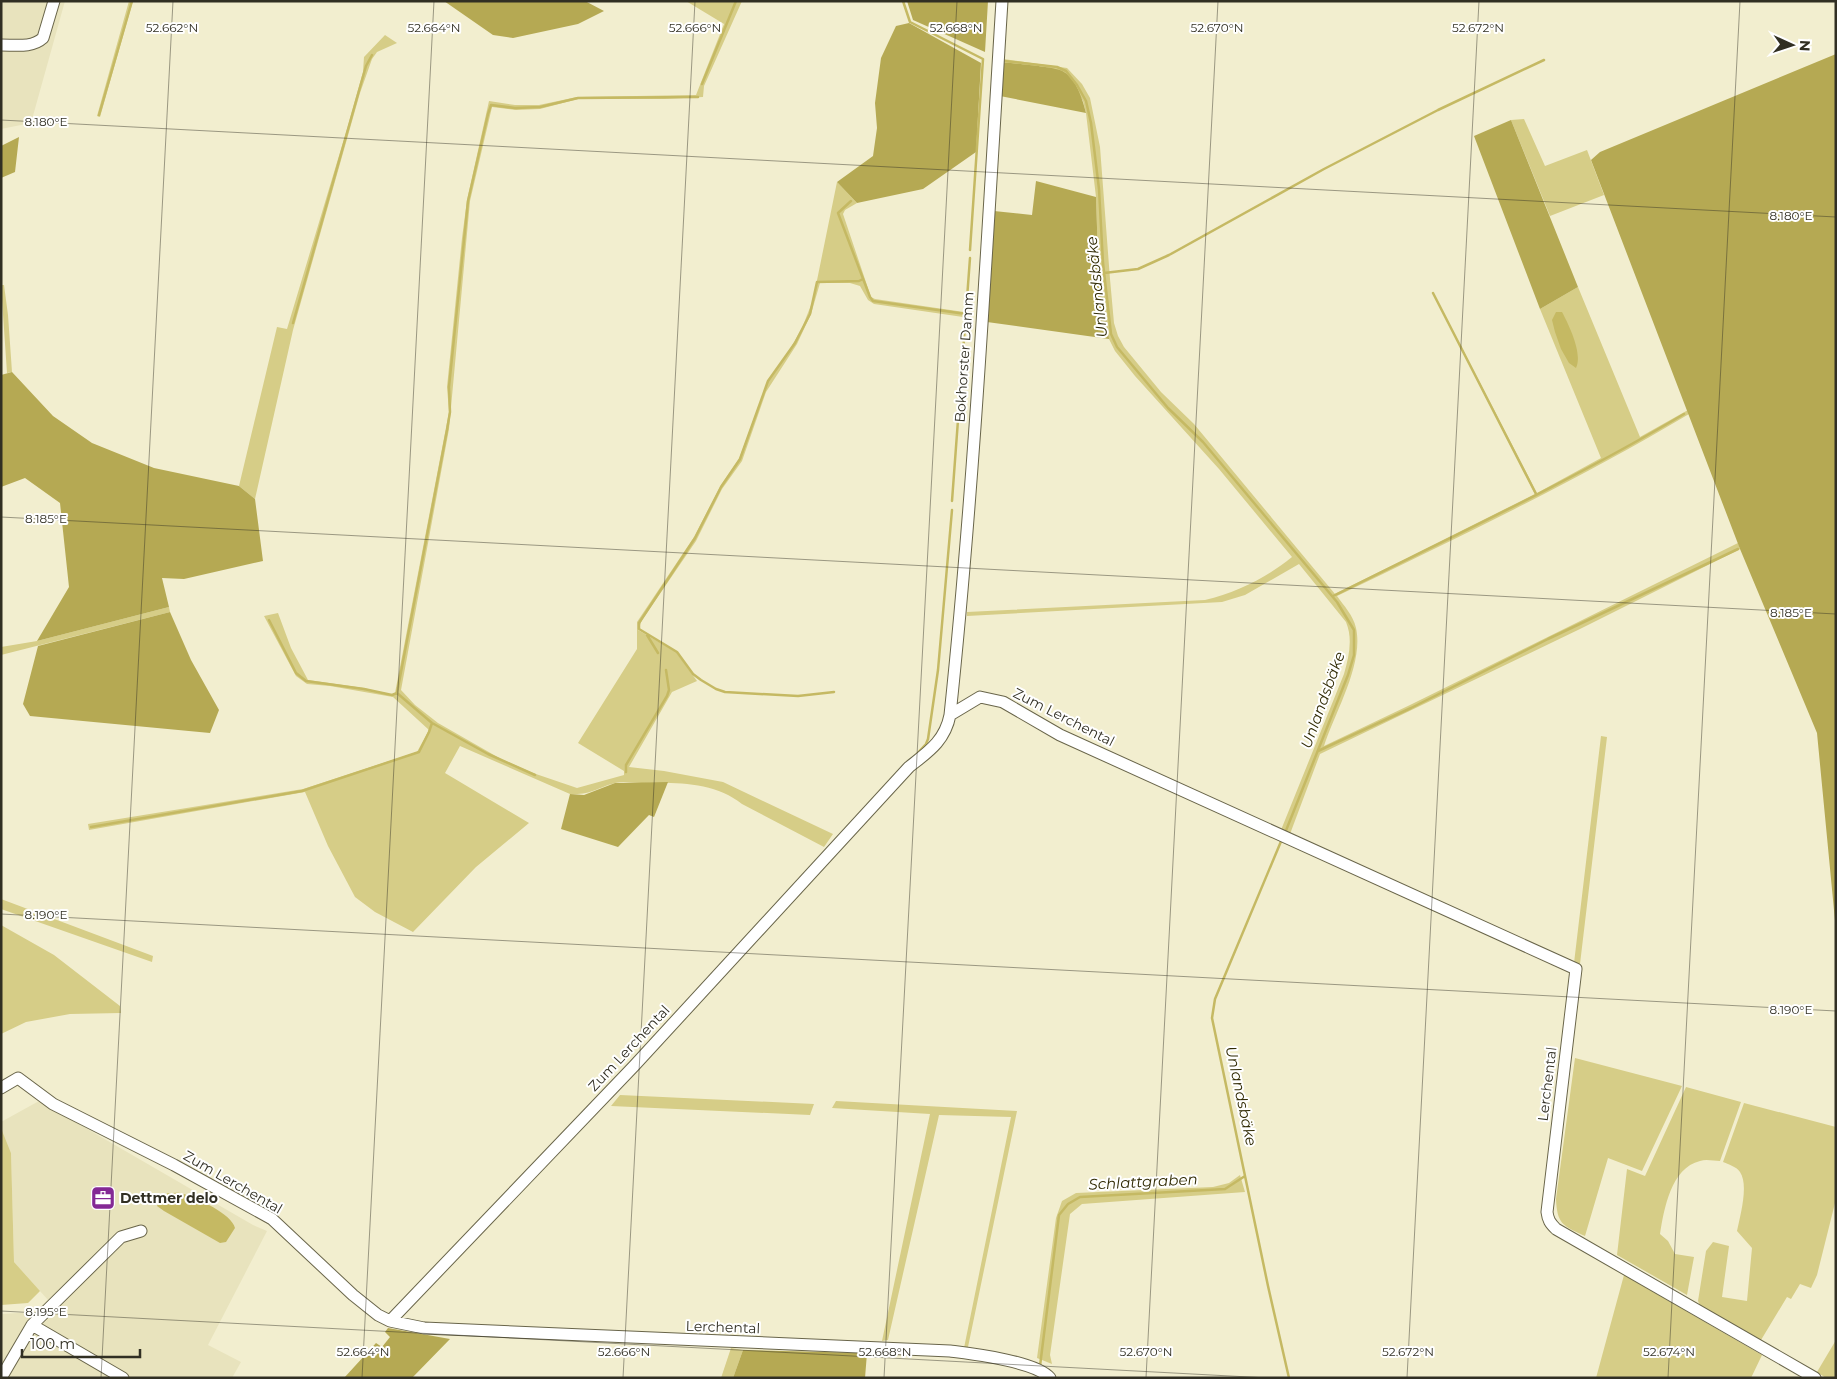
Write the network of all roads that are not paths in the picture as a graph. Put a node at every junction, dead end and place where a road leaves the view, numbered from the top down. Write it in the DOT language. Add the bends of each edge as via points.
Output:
graph roads {
  1 [pos="54,1"];
  2 [pos="1002,1"];
  3 [pos="1,45"];
  4 [pos="950,715"];
  5 [pos="1278,834"];
  6 [pos="1,1088"];
  7 [pos="141,1231"];
  8 [pos="390,1321"];
  9 [pos="32,1325"];
  10 [pos="1043,1372"];
  11 [pos="1,1378"];
  12 [pos="123,1378"];
  13 [pos="1815,1378"];
  1 -- 3 [label="street" via="43,38 30,45"];
  2 -- 4 [label="street, Bokhorster Damm" via="982,326"];
  4 -- 5 [label="street, Zum Lerchental" via="980,697 1003,702 1060,735"];
  4 -- 8 [label="street, Zum Lerchental" via="948,726 932,749 909,767 634,1066"];
  5 -- 13 [label="street, Lerchental" via="1576,969 1548,1212 1551,1224"];
  6 -- 8 [label="street, Zum Lerchental" via="18,1078 53,1104 272,1219 353,1295"];
  7 -- 9 [label="street" via="121,1237"];
  8 -- 10 [label="street, Lerchental" via="424,1328 917,1349 976,1355"];
  9 -- 11 [label="street"];
  9 -- 12 [label="street"];
}
